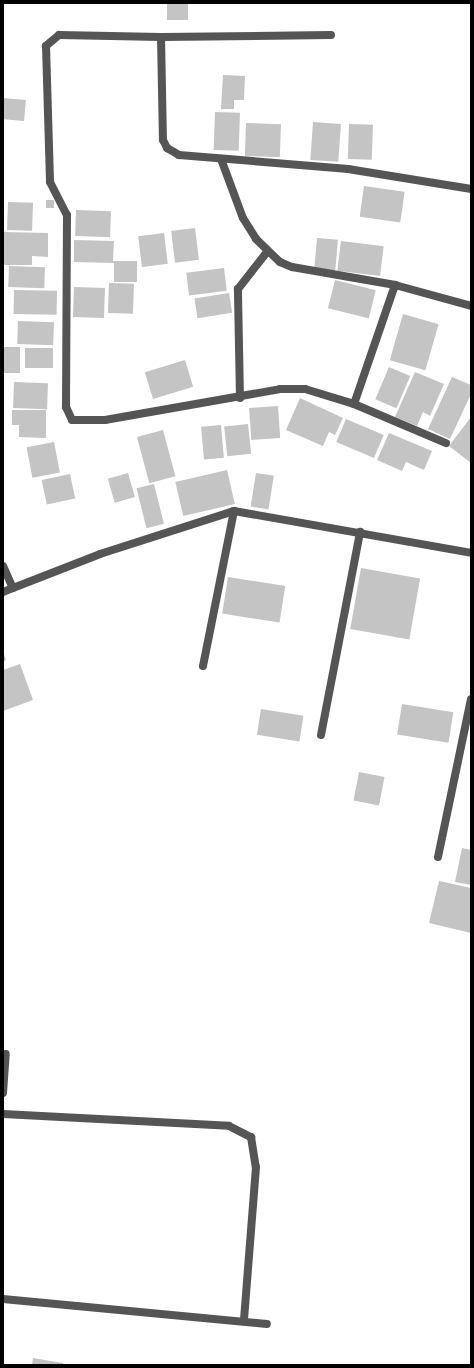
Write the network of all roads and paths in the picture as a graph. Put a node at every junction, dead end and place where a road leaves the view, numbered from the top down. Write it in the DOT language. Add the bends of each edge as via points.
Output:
graph roads {
  1 [pos="330,35"];
  2 [pos="161,38"];
  3 [pos="221,159"];
  4 [pos="471,190"];
  5 [pos="267,252"];
  6 [pos="395,285"];
  7 [pos="471,306"];
  8 [pos="240,398"];
  9 [pos="354,404"];
  10 [pos="446,443"];
  11 [pos="234,511"];
  12 [pos="360,532"];
  13 [pos="471,553"];
  14 [pos="3,566"];
  15 [pos="13,588"];
  16 [pos="3,592"];
  17 [pos="203,666"];
  18 [pos="471,699"];
  19 [pos="321,735"];
  20 [pos="438,857"];
  21 [pos="6,1054"];
  22 [pos="3,1093"];
  23 [pos="3,1114"];
  24 [pos="3,1300"];
  25 [pos="244,1321"];
  26 [pos="267,1324"];
  1 -- 2 [label="street"];
  2 -- 3 [label="street" via="163,140 172,153"];
  2 -- 8 [label="street" via="59,35 46,46 50,182 67,215 66,407 76,421 105,420"];
  3 -- 4 [label="street" via="348,169"];
  3 -- 5 [label="street" via="244,218"];
  5 -- 6 [label="street" via="292,268"];
  5 -- 8 [label="street" via="238,289"];
  6 -- 7 [label="street"];
  6 -- 9 [label="street"];
  8 -- 9 [label="street" via="280,389 305,389"];
  9 -- 10 [label="street"];
  11 -- 12 [label="street"];
  11 -- 15 [label="street" via="100,554"];
  11 -- 17 [label="street"];
  12 -- 13 [label="street"];
  12 -- 19 [label="street"];
  14 -- 15 [label="street"];
  15 -- 16 [label="street"];
  18 -- 20 [label="street"];
  21 -- 22 [label="street"];
  23 -- 25 [label="street" via="228,1126 251,1137 256,1168"];
  24 -- 25 [label="street"];
  25 -- 26 [label="street"];
}
